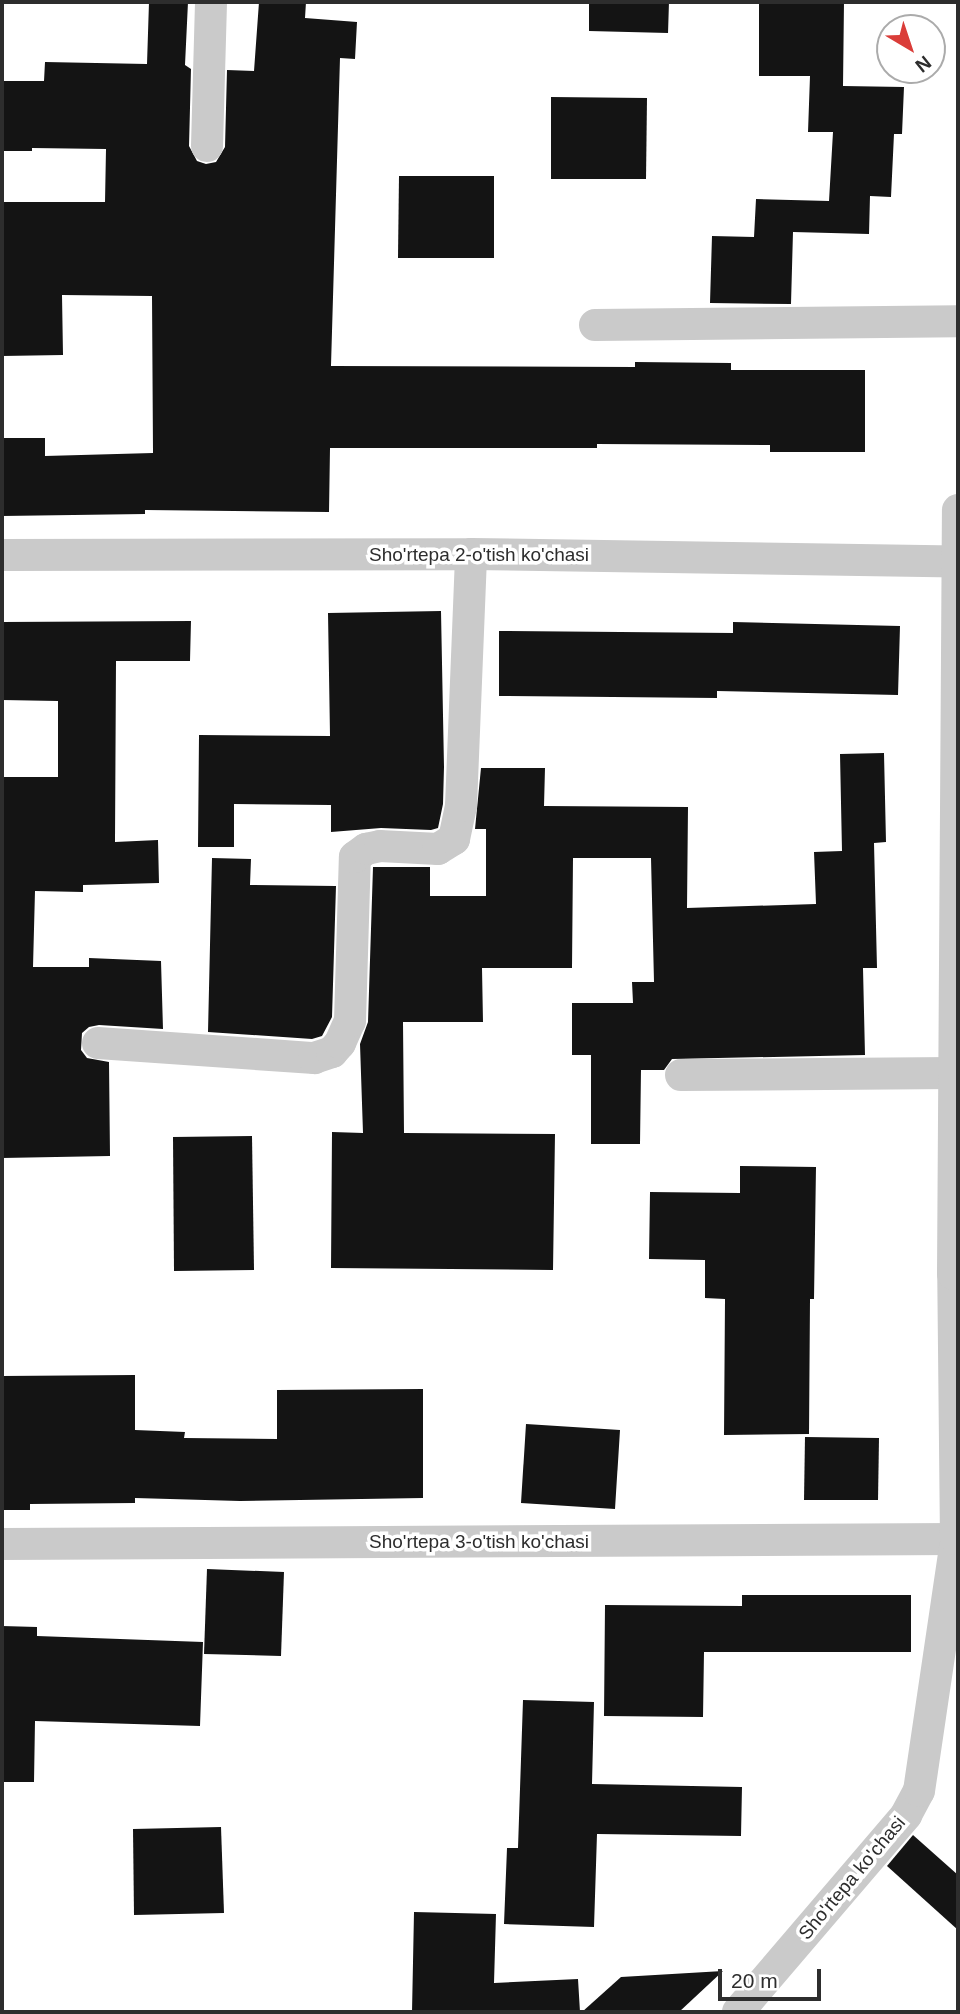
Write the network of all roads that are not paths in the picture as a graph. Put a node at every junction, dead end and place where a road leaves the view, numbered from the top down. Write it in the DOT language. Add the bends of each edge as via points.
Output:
graph roads {
  1 [pos="211,2"];
  2 [pos="206,146"];
  3 [pos="958,321"];
  4 [pos="595,325"];
  5 [pos="958,510"];
  6 [pos="471,554"];
  7 [pos="2,555"];
  8 [pos="956,562"];
  9 [pos="98,1043"];
  10 [pos="954,1073"];
  11 [pos="681,1075"];
  12 [pos="956,1539"];
  13 [pos="2,1545"];
  14 [pos="738,2012"];
  1 -- 2 [label="street"];
  3 -- 4 [label="street"];
  5 -- 8 [label="street, Sho'rtepa ko'chasi"];
  6 -- 7 [label="street, Sho'rtepa 2-o'tish ko'chasi"];
  6 -- 8 [label="street, Sho'rtepa 2-o'tish ko'chasi"];
  6 -- 9 [label="street" via="461,806 454,839 438,849 380,846 355,858 350,1021 340,1043 332,1052 314,1058"];
  8 -- 10 [label="street, Sho'rtepa ko'chasi"];
  10 -- 11 [label="street"];
  10 -- 12 [label="street, Sho'rtepa ko'chasi"];
  12 -- 13 [label="street, Sho'rtepa 3-o'tish ko'chasi"];
  12 -- 14 [label="street, Sho'rtepa ko'chasi" via="919,1791 906,1815"];
}
